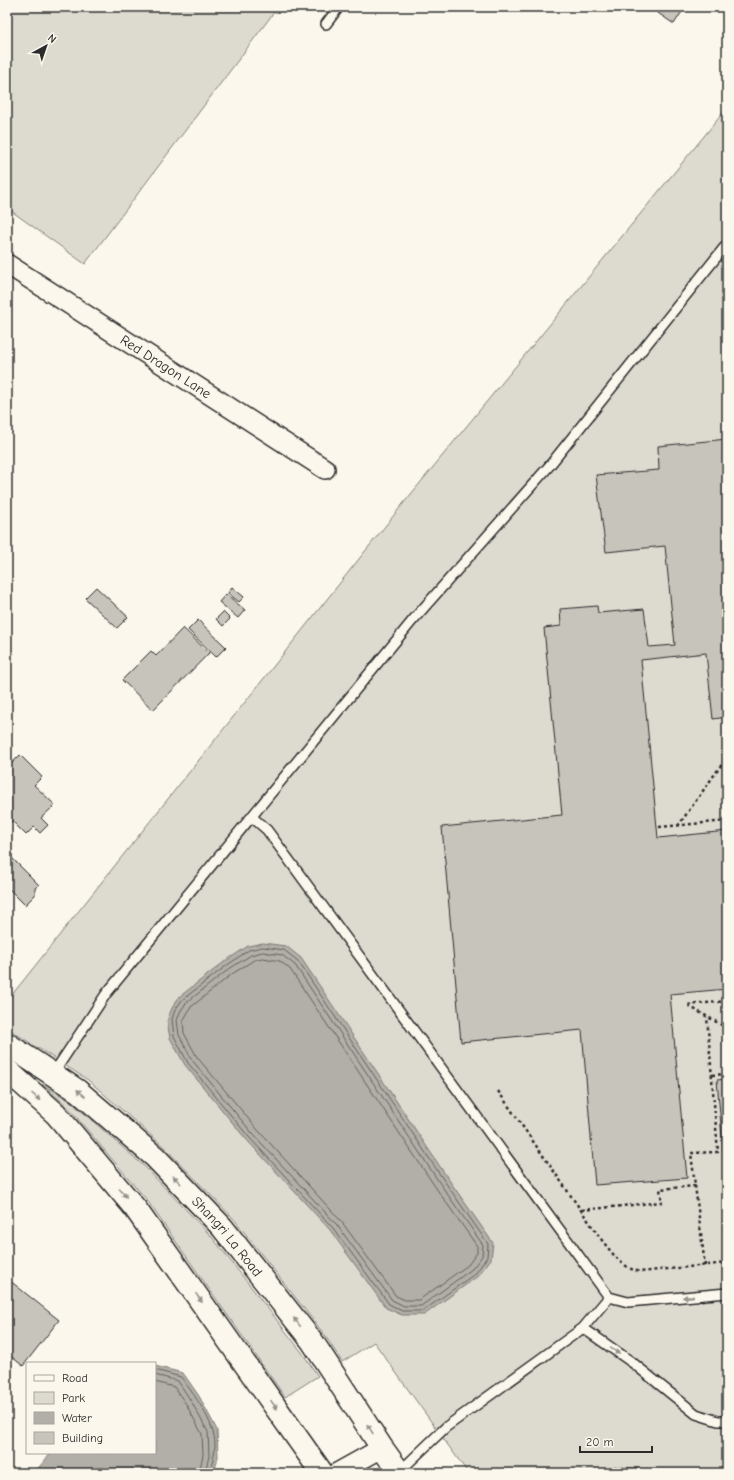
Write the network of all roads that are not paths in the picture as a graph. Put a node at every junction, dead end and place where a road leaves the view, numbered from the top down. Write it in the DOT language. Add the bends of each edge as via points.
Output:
graph roads {
  1 [pos="339,7"];
  2 [pos="326,24"];
  3 [pos="727,244"];
  4 [pos="7,264"];
  5 [pos="325,469"];
  6 [pos="252,817"];
  7 [pos="7,1044"];
  8 [pos="7,1070"];
  9 [pos="53,1074"];
  10 [pos="727,1293"];
  11 [pos="609,1297"];
  12 [pos="583,1328"];
  13 [pos="727,1420"];
  14 [pos="382,1448"];
  15 [pos="400,1472"];
  16 [pos="322,1473"];
  17 [pos="337,1473"];
  1 -- 2 [label="lane"];
  3 -- 6 [label="lane" via="550,465 413,620"];
  4 -- 5 [label="street, Red Dragon Lane"];
  6 -- 9 [label="lane" via="106,994"];
  6 -- 11 [label="lane" via="267,830"];
  7 -- 9 [label="street, Shangri La Road"];
  8 -- 16 [label="street, one-way" via="56,1114 135,1208"];
  14 -- 9 [label="street, Shangri La Road, one-way" via="312,1341 222,1227 155,1157 78,1090"];
  10 -- 11 [label="lane, one-way" via="628,1302"];
  11 -- 12 [label="lane"];
  12 -- 13 [label="lane, one-way" via="696,1414 718,1421"];
  12 -- 15 [label="lane" via="446,1427"];
  14 -- 15 [label="street, Shangri La Road"];
  14 -- 17 [label="street"];
}
